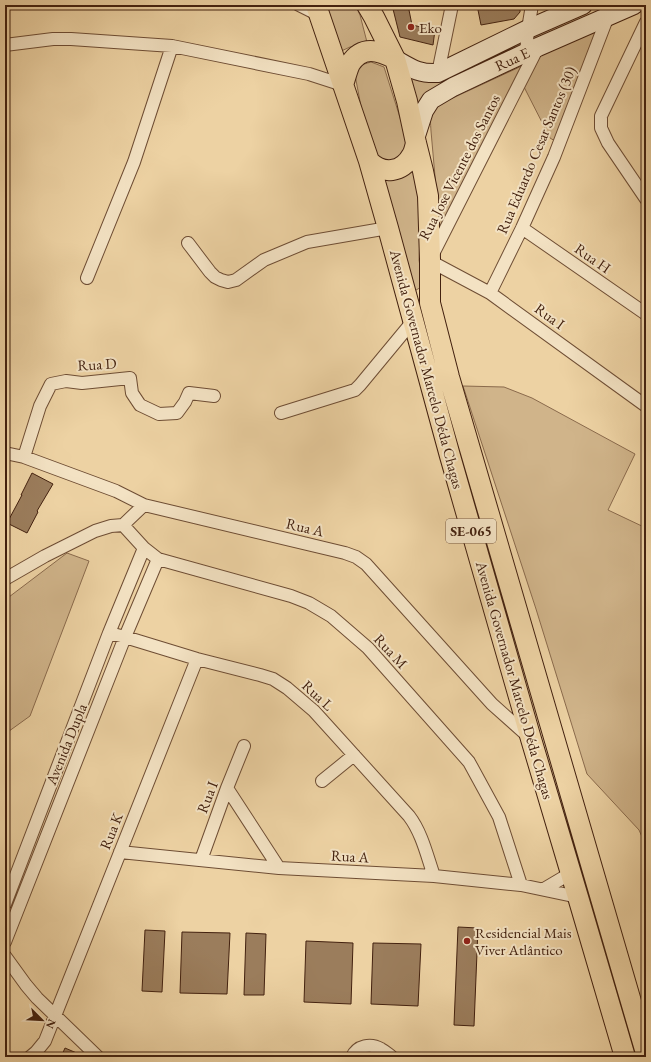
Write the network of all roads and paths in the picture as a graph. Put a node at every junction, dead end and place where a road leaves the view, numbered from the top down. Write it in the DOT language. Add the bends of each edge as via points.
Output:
graph roads {
  1 [pos="299,5"];
  2 [pos="367,5"];
  3 [pos="452,5"];
  4 [pos="532,5"];
  5 [pos="583,5"];
  6 [pos="634,5"];
  7 [pos="318,10"];
  8 [pos="608,16"];
  9 [pos="646,22"];
  10 [pos="528,29"];
  11 [pos="5,45"];
  12 [pos="172,46"];
  13 [pos="532,50"];
  14 [pos="395,59"];
  15 [pos="438,73"];
  16 [pos="343,86"];
  17 [pos="415,141"];
  18 [pos="369,161"];
  19 [pos="645,193"];
  20 [pos="388,228"];
  21 [pos="522,228"];
  22 [pos="188,243"];
  23 [pos="430,260"];
  24 [pos="87,278"];
  25 [pos="490,293"];
  26 [pos="646,314"];
  27 [pos="413,321"];
  28 [pos="214,396"];
  29 [pos="646,406"];
  30 [pos="281,413"];
  31 [pos="5,453"];
  32 [pos="24,457"];
  33 [pos="144,505"];
  34 [pos="123,525"];
  35 [pos="144,548"];
  36 [pos="158,559"];
  37 [pos="5,579"];
  38 [pos="109,633"];
  39 [pos="125,637"];
  40 [pos="196,659"];
  41 [pos="531,739"];
  42 [pos="244,746"];
  43 [pos="354,755"];
  44 [pos="322,781"];
  45 [pos="227,788"];
  46 [pos="120,852"];
  47 [pos="201,860"];
  48 [pos="279,868"];
  49 [pos="571,873"];
  50 [pos="434,876"];
  51 [pos="521,884"];
  52 [pos="544,889"];
  53 [pos="578,897"];
  54 [pos="5,904"];
  55 [pos="5,942"];
  56 [pos="5,956"];
  57 [pos="55,1015"];
  58 [pos="646,1053"];
  59 [pos="30,1057"];
  60 [pos="98,1057"];
  61 [pos="352,1057"];
  62 [pos="392,1057"];
  63 [pos="624,1057"];
  1 -- 7 [label="street"];
  2 -- 14 [label="main road, Avenida Governador Marcelo Déda Chagas / SE-065"];
  3 -- 15 [label="street"];
  4 -- 10 [label="street"];
  5 -- 10 [label="street, Rua E"];
  6 -- 8 [label="street, Rua E"];
  7 -- 16 [label="main road, Avenida Governador Marcelo Déda Chagas / SE-065"];
  8 -- 13 [label="street, Rua E"];
  8 -- 21 [label="street, Rua Eduardo Cesar Santos (30)" via="554,157"];
  9 -- 19 [label="street" via="601,116 601,128 608,142"];
  10 -- 13 [label="street"];
  10 -- 15 [label="street, Rua E"];
  11 -- 12 [label="street" via="71,39"];
  12 -- 16 [label="street" via="309,74"];
  12 -- 24 [label="street" via="134,162"];
  13 -- 17 [label="street, Rua E" via="431,100 424,111"];
  13 -- 23 [label="street, Rua Jose Vicente dos Santos"];
  14 -- 15 [label="street" via="416,70"];
  14 -- 16 [label="main road" via="376,51 360,54 350,65"];
  14 -- 17 [label="main road, Avenida Governador Marcelo Déda Chagas / SE-065"];
  16 -- 18 [label="main road, Avenida Governador Marcelo Déda Chagas / SE-065"];
  17 -- 18 [label="main road" via="412,155 402,167 381,170"];
  17 -- 23 [label="main road, Avenida Governador Marcelo Déda Chagas / SE-065" via="428,196"];
  18 -- 20 [label="main road, Avenida Governador Marcelo Déda Chagas / SE-065"];
  20 -- 22 [label="street" via="307,242 264,260 236,280 228,282 215,277"];
  20 -- 27 [label="main road, Avenida Governador Marcelo Déda Chagas / SE-065"];
  21 -- 25 [label="street, Rua Eduardo Cesar Santos (30)"];
  21 -- 26 [label="street, Rua H"];
  23 -- 25 [label="street, Rua I"];
  23 -- 58 [label="main road, Avenida Governador Marcelo Déda Chagas / SE-065" via="430,303 449,377"];
  25 -- 29 [label="street, Rua I"];
  27 -- 30 [label="street" via="355,390"];
  27 -- 41 [label="main road, Avenida Governador Marcelo Déda Chagas / SE-065"];
  28 -- 32 [label="street, Rua D" via="189,393 177,413 159,414 140,405 132,394 130,378 51,384 40,406"];
  31 -- 32 [label="street, Rua A"];
  32 -- 33 [label="street, Rua A" via="116,491"];
  33 -- 34 [label="street"];
  33 -- 41 [label="street, Rua A" via="356,557 366,564 492,704"];
  34 -- 35 [label="street, Rua M"];
  34 -- 37 [label="street" via="95,531"];
  35 -- 36 [label="street, Rua M"];
  35 -- 38 [label="street, Avenida Dupla"];
  36 -- 39 [label="street, Avenida Dupla"];
  36 -- 51 [label="street, Rua M" via="303,600 340,623 372,653 469,762 499,816"];
  38 -- 39 [label="street, Rua L"];
  38 -- 54 [label="street, Avenida Dupla"];
  39 -- 40 [label="street, Rua L"];
  39 -- 55 [label="street, Avenida Dupla"];
  40 -- 43 [label="street, Rua L" via="273,679 314,711"];
  40 -- 46 [label="street, Rua K"];
  41 -- 49 [label="main road, Avenida Governador Marcelo Déda Chagas / SE-065"];
  42 -- 45 [label="street, Rua I"];
  43 -- 44 [label="street"];
  43 -- 50 [label="street, Rua L" via="414,822"];
  45 -- 47 [label="street, Rua I"];
  45 -- 48 [label="street"];
  46 -- 47 [label="street, Rua A"];
  46 -- 57 [label="street, Rua K"];
  47 -- 48 [label="street, Rua A"];
  48 -- 50 [label="street, Rua A"];
  49 -- 52 [label="street"];
  49 -- 53 [label="main road, Avenida Governador Marcelo Déda Chagas / SE-065"];
  50 -- 51 [label="street, Rua A"];
  51 -- 52 [label="street, Rua A"];
  52 -- 53 [label="street, Rua A"];
  53 -- 63 [label="main road, Avenida Governador Marcelo Déda Chagas / SE-065"];
  56 -- 57 [label="street" via="28,988"];
  57 -- 59 [label="street, Rua K" via="45,1040"];
  57 -- 60 [label="street"];
  61 -- 62 [label="street" via="359,1049 370,1046 382,1049"];
}
